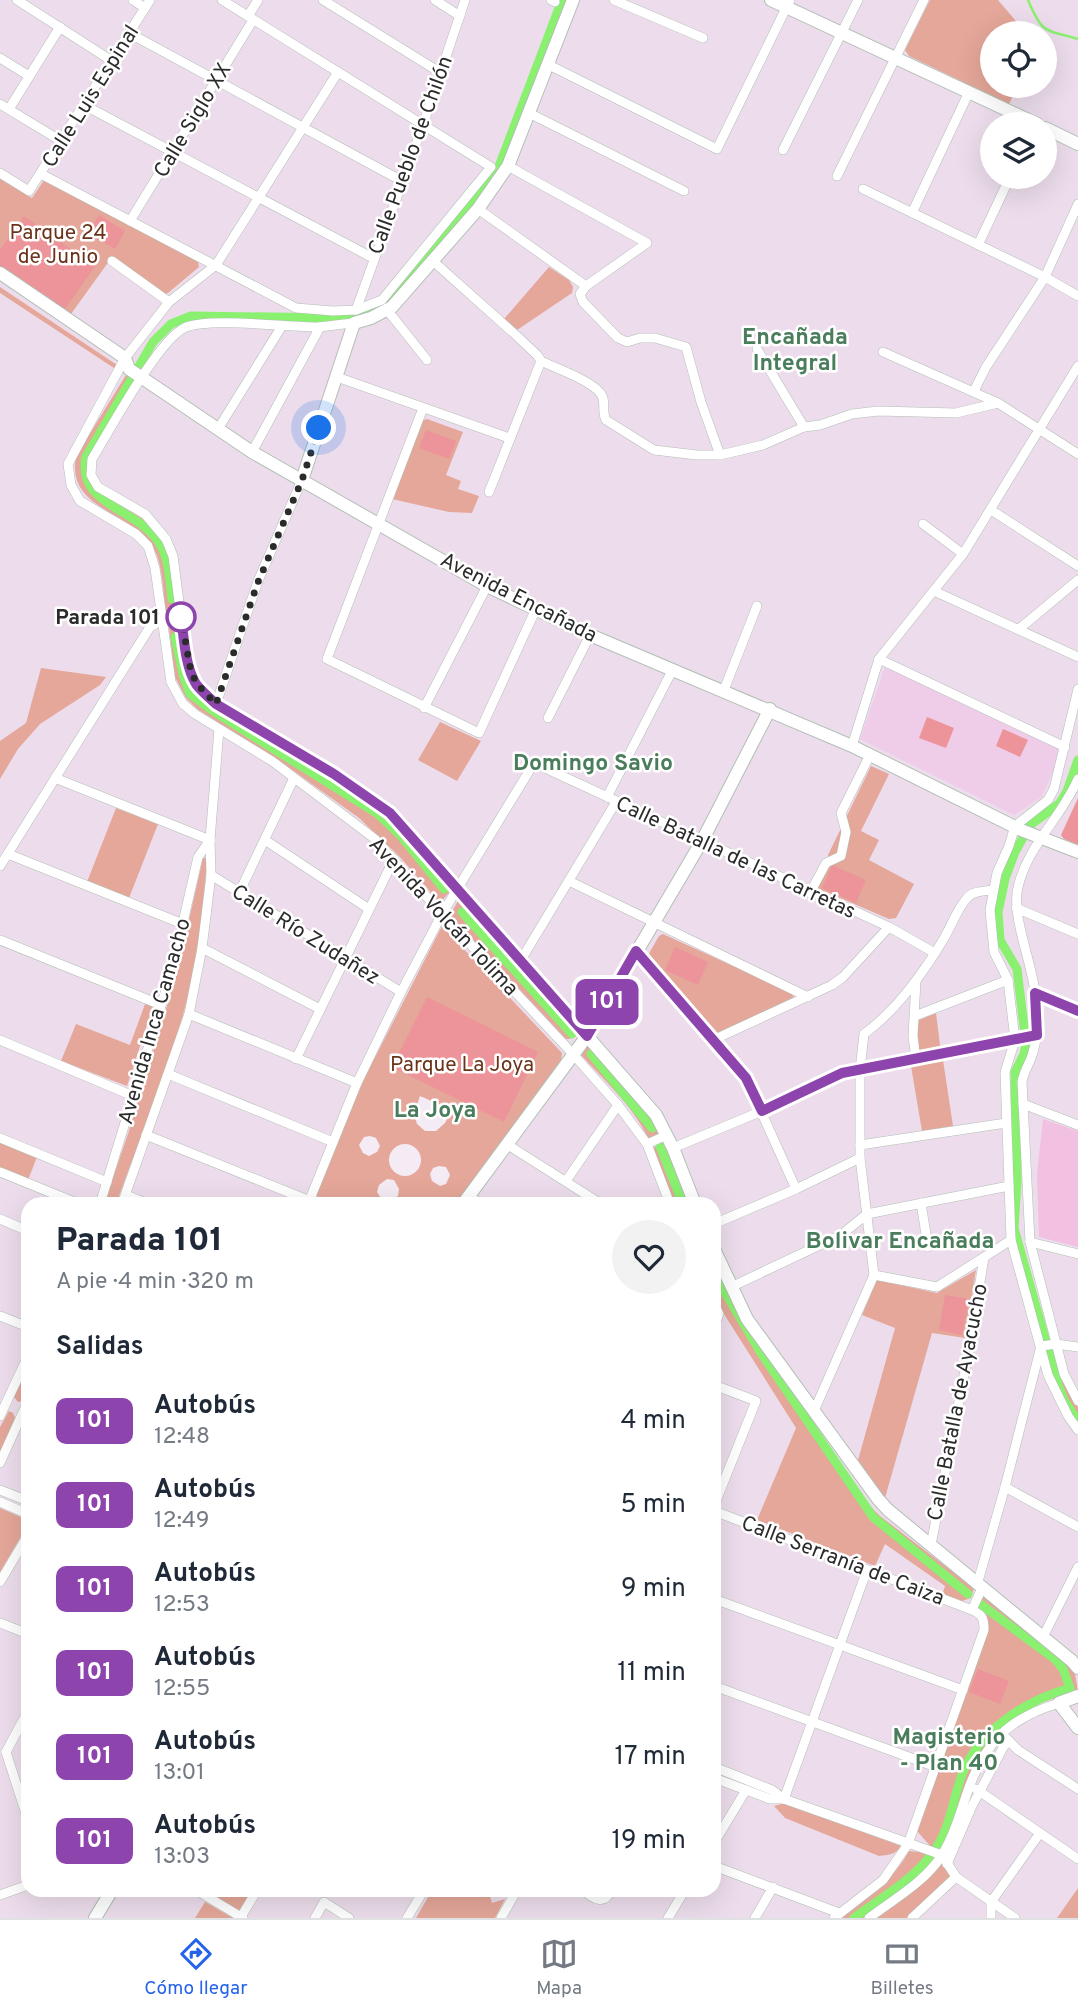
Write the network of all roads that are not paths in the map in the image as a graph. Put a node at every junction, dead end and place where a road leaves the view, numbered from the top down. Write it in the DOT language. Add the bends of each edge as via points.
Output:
graph roads {
  1 [pos="17,0"];
  2 [pos="133,0"];
  3 [pos="222,0"];
  4 [pos="258,0"];
  5 [pos="323,0"];
  6 [pos="435,0"];
  7 [pos="465,0"];
  8 [pos="573,0"];
  9 [pos="614,0"];
  10 [pos="771,0"];
  11 [pos="858,0"];
  12 [pos="924,0"];
  13 [pos="147,4"];
  14 [pos="789,4"];
  15 [pos="460,16"];
  16 [pos="251,18"];
  17 [pos="60,27"];
  18 [pos="842,32"];
  19 [pos="129,33"];
  20 [pos="703,38"];
  21 [pos="897,57"];
  22 [pos="0,58"];
  23 [pos="111,61"];
  24 [pos="549,65"];
  25 [pos="338,72"];
  26 [pos="440,73"];
  27 [pos="29,76"];
  28 [pos="216,80"];
  29 [pos="969,92"];
  30 [pos="84,105"];
  31 [pos="4,107"];
  32 [pos="1011,112"];
  33 [pos="529,113"];
  34 [pos="423,125"];
  35 [pos="303,128"];
  36 [pos="1057,134"];
  37 [pos="61,141"];
  38 [pos="1078,144"];
  39 [pos="783,150"];
  40 [pos="172,152"];
  41 [pos="508,166"];
  42 [pos="0,173"];
  43 [pos="41,174"];
  44 [pos="837,176"];
  45 [pos="402,181"];
  46 [pos="863,189"];
  47 [pos="1004,189"];
  48 [pos="684,191"];
  49 [pos="258,197"];
  50 [pos="1078,204"];
  51 [pos="478,209"];
  52 [pos="912,213"];
  53 [pos="130,221"];
  54 [pos="978,245"];
  55 [pos="373,258"];
  56 [pos="112,261"];
  57 [pos="433,261"];
  58 [pos="216,265"];
  59 [pos="0,273"];
  60 [pos="1045,277"];
  61 [pos="586,286"];
  62 [pos="1078,296"];
  63 [pos="169,302"];
  64 [pos="388,311"];
  65 [pos="355,316"];
  66 [pos="282,326"];
  67 [pos="320,327"];
  68 [pos="757,349"];
  69 [pos="883,352"];
  70 [pos="426,360"];
  71 [pos="541,361"];
  72 [pos="1078,366"];
  73 [pos="133,370"];
  74 [pos="337,377"];
  75 [pos="974,391"];
  76 [pos="998,403"];
  77 [pos="423,408"];
  78 [pos="804,427"];
  79 [pos="1040,428"];
  80 [pos="218,429"];
  81 [pos="509,438"];
  82 [pos="252,452"];
  83 [pos="1078,454"];
  84 [pos="720,455"];
  85 [pos="302,480"];
  86 [pos="489,492"];
  87 [pos="991,510"];
  88 [pos="379,522"];
  89 [pos="923,524"];
  90 [pos="963,554"];
  91 [pos="1078,566"];
  92 [pos="1078,580"];
  93 [pos="486,586"];
  94 [pos="934,591"];
  95 [pos="757,606"];
  96 [pos="536,611"];
  97 [pos="181,617"];
  98 [pos="162,620"];
  99 [pos="1019,629"];
  100 [pos="590,635"];
  101 [pos="1078,657"];
  102 [pos="879,659"];
  103 [pos="673,669"];
  104 [pos="1078,689"];
  105 [pos="724,690"];
  106 [pos="216,704"];
  107 [pos="424,708"];
  108 [pos="770,709"];
  109 [pos="548,718"];
  110 [pos="219,729"];
  111 [pos="852,746"];
  112 [pos="1065,747"];
  113 [pos="870,755"];
  114 [pos="55,778"];
  115 [pos="294,778"];
  116 [pos="1078,779"];
  117 [pos="612,799"];
  118 [pos="1018,828"];
  119 [pos="1038,837"];
  120 [pos="210,840"];
  121 [pos="265,840"];
  122 [pos="702,841"];
  123 [pos="1078,852"];
  124 [pos="8,854"];
  125 [pos="394,859"];
  126 [pos="0,866"];
  127 [pos="211,875"];
  128 [pos="569,881"];
  129 [pos="459,889"];
  130 [pos="993,890"];
  131 [pos="239,893"];
  132 [pos="810,893"];
  133 [pos="1016,908"];
  134 [pos="369,909"];
  135 [pos="442,914"];
  136 [pos="654,923"];
  137 [pos="183,925"];
  138 [pos="889,927"];
  139 [pos="1078,934"];
  140 [pos="0,940"];
  141 [pos="202,948"];
  142 [pos="636,951"];
  143 [pos="935,953"];
  144 [pos="345,956"];
  145 [pos="521,960"];
  146 [pos="1008,980"];
  147 [pos="916,981"];
  148 [pos="401,992"];
  149 [pos="1035,993"];
  150 [pos="808,997"];
  151 [pos="162,1005"];
  152 [pos="320,1009"];
  153 [pos="1078,1011"];
  154 [pos="189,1014"];
  155 [pos="915,1016"];
  156 [pos="587,1036"];
  157 [pos="1033,1036"];
  158 [pos="0,1040"];
  159 [pos="713,1040"];
  160 [pos="1017,1040"];
  161 [pos="573,1054"];
  162 [pos="296,1059"];
  163 [pos="916,1060"];
  164 [pos="860,1070"];
  165 [pos="168,1074"];
  166 [pos="357,1083"];
  167 [pos="133,1096"];
  168 [pos="1023,1104"];
  169 [pos="618,1105"];
  170 [pos="762,1111"];
  171 [pos="1006,1123"];
  172 [pos="1078,1125"];
  173 [pos="146,1135"];
  174 [pos="666,1136"];
  175 [pos="0,1138"];
  176 [pos="333,1142"];
  177 [pos="648,1144"];
  178 [pos="508,1145"];
  179 [pos="860,1145"];
  180 [pos="673,1148"];
  181 [pos="860,1158"];
  182 [pos="0,1172"];
  183 [pos="566,1181"];
  184 [pos="107,1182"];
  185 [pos="1009,1186"];
  186 [pos="796,1189"];
  187 [pos="62,1197"];
  188 [pos="102,1197"];
  189 [pos="125,1197"];
  190 [pos="297,1197"];
  191 [pos="311,1197"];
  192 [pos="468,1197"];
  193 [pos="590,1197"];
  194 [pos="667,1197"];
  195 [pos="692,1197"];
  196 [pos="921,1203"];
  197 [pos="867,1214"];
  198 [pos="0,1219"];
  199 [pos="721,1221"];
  200 [pos="21,1228"];
  201 [pos="1011,1240"];
  202 [pos="1030,1242"];
  203 [pos="928,1247"];
  204 [pos="1078,1254"];
  205 [pos="984,1258"];
  206 [pos="721,1265"];
  207 [pos="874,1275"];
  208 [pos="731,1287"];
  209 [pos="0,1316"];
  210 [pos="21,1325"];
  211 [pos="1055,1344"];
  212 [pos="1041,1345"];
  213 [pos="1078,1347"];
  214 [pos="21,1370"];
  215 [pos="1078,1379"];
  216 [pos="721,1387"];
  217 [pos="1073,1392"];
  218 [pos="1078,1401"];
  219 [pos="4,1405"];
  220 [pos="21,1410"];
  221 [pos="814,1411"];
  222 [pos="0,1416"];
  223 [pos="21,1422"];
  224 [pos="1078,1430"];
  225 [pos="0,1463"];
  226 [pos="1005,1487"];
  227 [pos="0,1490"];
  228 [pos="721,1490"];
  229 [pos="21,1498"];
  230 [pos="0,1503"];
  231 [pos="21,1511"];
  232 [pos="721,1511"];
  233 [pos="1078,1527"];
  234 [pos="931,1545"];
  235 [pos="21,1547"];
  236 [pos="1078,1567"];
  237 [pos="867,1570"];
  238 [pos="0,1582"];
  239 [pos="979,1586"];
  240 [pos="721,1602"];
  241 [pos="972,1610"];
  242 [pos="0,1623"];
  243 [pos="21,1631"];
  244 [pos="1043,1637"];
  245 [pos="839,1646"];
  246 [pos="1078,1668"];
  247 [pos="721,1689"];
  248 [pos="963,1690"];
  249 [pos="1078,1696"];
  250 [pos="1059,1703"];
  251 [pos="21,1722"];
  252 [pos="812,1724"];
  253 [pos="1078,1728"];
  254 [pos="1001,1733"];
  255 [pos="1009,1741"];
  256 [pos="3,1751"];
  257 [pos="936,1767"];
  258 [pos="721,1769"];
  259 [pos="721,1780"];
  260 [pos="970,1784"];
  261 [pos="1078,1789"];
  262 [pos="746,1790"];
  263 [pos="980,1792"];
  264 [pos="21,1797"];
  265 [pos="784,1799"];
  266 [pos="721,1831"];
  267 [pos="1040,1833"];
  268 [pos="908,1844"];
  269 [pos="939,1856"];
  270 [pos="1078,1859"];
  271 [pos="721,1868"];
  272 [pos="956,1877"];
  273 [pos="773,1887"];
  274 [pos="21,1888"];
  275 [pos="0,1895"];
  276 [pos="108,1897"];
  277 [pos="208,1897"];
  278 [pos="253,1897"];
  279 [pos="420,1897"];
  280 [pos="513,1897"];
  281 [pos="590,1897"];
  282 [pos="607,1897"];
  283 [pos="681,1897"];
  284 [pos="991,1902"];
  285 [pos="837,1916"];
  286 [pos="242,1917"];
  287 [pos="95,1918"];
  288 [pos="314,1918"];
  289 [pos="349,1918"];
  290 [pos="407,1918"];
  291 [pos="501,1918"];
  292 [pos="668,1918"];
  293 [pos="755,1918"];
  294 [pos="869,1918"];
  295 [pos="912,1918"];
  296 [pos="991,1918"];
  297 [pos="1015,1918"];
  1 -- 17 [label="street"];
  2 -- 13 [label="street"];
  3 -- 16 [label="street"];
  4 -- 16 [label="street, Calle Siglo XX"];
  5 -- 26 [label="street"];
  6 -- 15 [label="street"];
  7 -- 15 [label="street, Calle Pueblo de Chilón"];
  8 -- 24 [label="main road"];
  9 -- 20 [label="street"];
  10 -- 14 [label="main road"];
  11 -- 18 [label="street"];
  12 -- 21 [label="street"];
  13 -- 19 [label="street, Calle Luis Espinal"];
  14 -- 18 [label="main road"];
  14 -- 24 [label="street" via="717,149"];
  15 -- 26 [label="street, Calle Pueblo de Chilón"];
  16 -- 25 [label="street"];
  16 -- 28 [label="street, Calle Siglo XX"];
  17 -- 23 [label="street"];
  17 -- 27 [label="street"];
  18 -- 21 [label="main road"];
  18 -- 39 [label="street"];
  19 -- 23 [label="street, Calle Luis Espinal"];
  19 -- 28 [label="street"];
  21 -- 29 [label="main road"];
  21 -- 44 [label="street"];
  22 -- 27 [label="street"];
  23 -- 30 [label="street, Calle Luis Espinal"];
  24 -- 33 [label="main road"];
  25 -- 34 [label="street"];
  25 -- 35 [label="street"];
  26 -- 34 [label="street, Calle Pueblo de Chilón"];
  27 -- 31 [label="street"];
  28 -- 35 [label="street"];
  28 -- 40 [label="street, Calle Siglo XX"];
  29 -- 32 [label="main road"];
  29 -- 52 [label="street"];
  30 -- 37 [label="street, Calle Luis Espinal"];
  30 -- 40 [label="street"];
  31 -- 37 [label="street"];
  33 -- 41 [label="main road"];
  33 -- 48 [label="street"];
  34 -- 45 [label="street, Calle Pueblo de Chilón"];
  34 -- 65 [label="street" via="491,167 382,300"];
  35 -- 45 [label="street"];
  35 -- 49 [label="street"];
  36 -- 38 [label="main road"];
  37 -- 43 [label="street, Calle Luis Espinal"];
  40 -- 49 [label="street"];
  40 -- 53 [label="street, Calle Siglo XX"];
  41 -- 51 [label="main road"];
  41 -- 61 [label="street" via="647,243"];
  42 -- 43 [label="street, Calle Luis Espinal" via="29,191"];
  43 -- 53 [label="street"];
  45 -- 55 [label="street, Calle Pueblo de Chilón"];
  46 -- 52 [label="street"];
  47 -- 54 [label="street"];
  49 -- 55 [label="street"];
  49 -- 58 [label="street"];
  50 -- 60 [label="street"];
  51 -- 57 [label="main road"];
  51 -- 61 [label="street"];
  52 -- 54 [label="street"];
  53 -- 58 [label="street"];
  54 -- 60 [label="street"];
  55 -- 65 [label="street, Calle Pueblo de Chilón"];
  56 -- 63 [label="street"];
  57 -- 64 [label="main road"];
  57 -- 71 [label="street"];
  58 -- 63 [label="street, Avenida Volcán Tolima"];
  58 -- 65 [label="street" via="296,308"];
  59 -- 73 [label="main road, Avenida Encañada"];
  60 -- 62 [label="street"];
  60 -- 75 [label="street"];
  61 -- 84 [label="street" via="580,294 583,302 618,338 627,342 655,338 686,347"];
  63 -- 73 [label="street, Avenida Volcán Tolima"];
  64 -- 65 [label="main road"];
  64 -- 70 [label="street"];
  65 -- 67 [label="street"];
  65 -- 74 [label="main road, Calle Pueblo de Chilón"];
  66 -- 67 [label="street"];
  66 -- 73 [label="street" via="208,323 186,327"];
  66 -- 80 [label="street"];
  67 -- 82 [label="street"];
  68 -- 78 [label="street"];
  69 -- 75 [label="street"];
  71 -- 81 [label="street"];
  71 -- 84 [label="street" via="597,388 606,420 654,450"];
  72 -- 79 [label="street"];
  73 -- 80 [label="main road, Avenida Encañada"];
  73 -- 97 [label="street" via="92,459 91,475 98,487 145,514 166,539 177,571"];
  73 -- 98 [label="street, Avenida Volcán Tolima" via="68,464 71,485 80,500 148,545"];
  74 -- 77 [label="street"];
  74 -- 85 [label="main road, Calle Pueblo de Chilón"];
  75 -- 76 [label="street"];
  76 -- 78 [label="street" via="956,413 852,414"];
  76 -- 79 [label="street"];
  77 -- 81 [label="street"];
  77 -- 88 [label="street"];
  78 -- 84 [label="street" via="763,445"];
  79 -- 83 [label="street"];
  79 -- 87 [label="street"];
  80 -- 82 [label="main road, Avenida Encañada"];
  81 -- 86 [label="street"];
  82 -- 85 [label="main road, Avenida Encañada"];
  85 -- 88 [label="main road, Avenida Encañada"];
  85 -- 106 [label="street, Calle Pueblo de Chilón" via="258,582"];
  87 -- 90 [label="street"];
  87 -- 91 [label="street"];
  88 -- 93 [label="main road, Avenida Encañada"];
  88 -- 107 [label="street" via="327,659"];
  89 -- 90 [label="street"];
  90 -- 94 [label="street"];
  92 -- 99 [label="street"];
  93 -- 96 [label="main road, Avenida Encañada"];
  93 -- 107 [label="street"];
  94 -- 99 [label="street"];
  94 -- 102 [label="street"];
  95 -- 105 [label="street"];
  96 -- 100 [label="main road, Avenida Encañada"];
  96 -- 107 [label="street" via="479,733"];
  97 -- 98 [label="street"];
  97 -- 106 [label="street" via="191,672"];
  98 -- 110 [label="street, Avenida Volcán Tolima" via="177,695"];
  98 -- 114 [label="street" via="149,627"];
  99 -- 101 [label="street"];
  100 -- 103 [label="main road, Avenida Encañada"];
  100 -- 109 [label="street"];
  102 -- 111 [label="street"];
  102 -- 112 [label="street"];
  103 -- 105 [label="main road, Avenida Encañada"];
  103 -- 117 [label="street"];
  104 -- 112 [label="street"];
  105 -- 108 [label="main road, Avenida Encañada"];
  106 -- 129 [label="street" via="381,806"];
  108 -- 111 [label="main road, Avenida Encañada"];
  108 -- 122 [label="main road"];
  110 -- 115 [label="street, Avenida Volcán Tolima"];
  110 -- 120 [label="street, Avenida Inca Camacho"];
  111 -- 113 [label="main road, Avenida Encañada"];
  112 -- 118 [label="street" via="1048,800"];
  113 -- 118 [label="main road, Avenida Encañada"];
  113 -- 132 [label="street" via="841,813 846,832 841,856 826,863"];
  114 -- 120 [label="street"];
  114 -- 124 [label="street"];
  115 -- 121 [label="street"];
  115 -- 125 [label="street, Avenida Volcán Tolima" via="375,839"];
  116 -- 119 [label="street" via="1069,799"];
  117 -- 122 [label="street, Calle Batalla de las Carretas"];
  117 -- 128 [label="street"];
  117 -- 129 [label="street, Calle Batalla de las Carretas" via="534,764"];
  118 -- 119 [label="main road, Avenida Encañada"];
  118 -- 130 [label="street"];
  119 -- 123 [label="main road, Avenida Encañada"];
  119 -- 133 [label="street" via="1023,869"];
  120 -- 127 [label="street, Avenida Inca Camacho"];
  120 -- 137 [label="street, Avenida Inca Camacho" via="198,857"];
  121 -- 131 [label="street"];
  121 -- 134 [label="street"];
  122 -- 132 [label="street, Calle Batalla de las Carretas"];
  122 -- 136 [label="main road"];
  124 -- 126 [label="street"];
  124 -- 137 [label="street"];
  125 -- 134 [label="street"];
  125 -- 135 [label="street, Avenida Volcán Tolima"];
  127 -- 131 [label="street, Calle Río Zudañez"];
  127 -- 141 [label="street, Avenida Inca Camacho"];
  128 -- 136 [label="street"];
  128 -- 145 [label="street"];
  129 -- 135 [label="street"];
  129 -- 145 [label="street"];
  130 -- 143 [label="street" via="968,896"];
  130 -- 146 [label="street" via="990,929 994,952"];
  131 -- 144 [label="street, Calle Río Zudañez"];
  132 -- 138 [label="street, Calle Batalla de las Carretas"];
  133 -- 139 [label="street"];
  133 -- 149 [label="street"];
  134 -- 144 [label="street"];
  135 -- 148 [label="street"];
  135 -- 161 [label="street, Avenida Volcán Tolima"];
  136 -- 142 [label="main road"];
  136 -- 150 [label="street"];
  137 -- 151 [label="street, Avenida Inca Camacho"];
  138 -- 143 [label="street, Calle Batalla de las Carretas"];
  138 -- 150 [label="street" via="843,977"];
  140 -- 151 [label="street"];
  141 -- 152 [label="street"];
  141 -- 154 [label="street, Avenida Inca Camacho"];
  142 -- 156 [label="main road"];
  142 -- 159 [label="street"];
  143 -- 147 [label="street"];
  144 -- 148 [label="street, Calle Río Zudañez"];
  144 -- 152 [label="street"];
  145 -- 156 [label="street"];
  146 -- 155 [label="street"];
  146 -- 160 [label="street"];
  147 -- 155 [label="street"];
  147 -- 164 [label="street" via="864,1034"];
  148 -- 166 [label="street"];
  149 -- 153 [label="street"];
  149 -- 157 [label="street"];
  150 -- 159 [label="street"];
  151 -- 167 [label="street, Avenida Inca Camacho"];
  152 -- 162 [label="street"];
  154 -- 162 [label="street"];
  154 -- 165 [label="street, Avenida Inca Camacho"];
  155 -- 163 [label="street"];
  156 -- 161 [label="main road"];
  156 -- 174 [label="main road" via="656,1115"];
  157 -- 160 [label="street"];
  157 -- 168 [label="street" via="1033,1054 1023,1073"];
  158 -- 167 [label="street"];
  159 -- 170 [label="street" via="746,1078"];
  160 -- 163 [label="street"];
  160 -- 171 [label="street" via="1005,1072"];
  161 -- 169 [label="street, Avenida Volcán Tolima"];
  161 -- 178 [label="main road"];
  162 -- 166 [label="street"];
  163 -- 164 [label="street"];
  164 -- 170 [label="street" via="842,1073"];
  164 -- 179 [label="street"];
  165 -- 173 [label="street, Avenida Inca Camacho"];
  165 -- 176 [label="street"];
  166 -- 176 [label="street"];
  167 -- 184 [label="street, Avenida Inca Camacho"];
  168 -- 172 [label="street"];
  168 -- 202 [label="street"];
  169 -- 177 [label="street, Avenida Volcán Tolima"];
  169 -- 183 [label="street"];
  170 -- 180 [label="street"];
  170 -- 186 [label="street"];
  171 -- 179 [label="street"];
  171 -- 185 [label="street"];
  173 -- 189 [label="street, Avenida Inca Camacho"];
  173 -- 190 [label="street"];
  174 -- 177 [label="street"];
  174 -- 180 [label="main road"];
  175 -- 184 [label="street"];
  176 -- 191 [label="street"];
  177 -- 194 [label="street, Avenida Volcán Tolima"];
  178 -- 183 [label="street"];
  178 -- 192 [label="main road"];
  179 -- 181 [label="street"];
  180 -- 195 [label="main road"];
  181 -- 186 [label="street"];
  181 -- 197 [label="street"];
  182 -- 187 [label="street"];
  183 -- 193 [label="street"];
  184 -- 188 [label="street, Avenida Inca Camacho"];
  185 -- 196 [label="street"];
  185 -- 201 [label="street"];
  186 -- 199 [label="street"];
  196 -- 197 [label="street"];
  196 -- 203 [label="street"];
  197 -- 207 [label="street"];
  197 -- 208 [label="street" via="841,1236"];
  198 -- 200 [label="street"];
  201 -- 205 [label="street"];
  201 -- 212 [label="street"];
  202 -- 204 [label="street"];
  202 -- 211 [label="street"];
  205 -- 207 [label="street" via="937,1287"];
  205 -- 234 [label="street, Calle Batalla de Ayacucho"];
  206 -- 208 [label="main road"];
  207 -- 221 [label="street"];
  208 -- 221 [label="main road" via="747,1319"];
  209 -- 210 [label="street"];
  211 -- 212 [label="street"];
  211 -- 213 [label="street"];
  211 -- 217 [label="street"];
  212 -- 224 [label="street" via="1057,1396"];
  212 -- 226 [label="street"];
  214 -- 219 [label="street"];
  215 -- 217 [label="street"];
  216 -- 228 [label="street" via="756,1401"];
  217 -- 218 [label="street"];
  219 -- 220 [label="street"];
  219 -- 222 [label="street"];
  221 -- 234 [label="main road" via="878,1499"];
  223 -- 225 [label="street"];
  226 -- 233 [label="street"];
  226 -- 239 [label="street"];
  227 -- 229 [label="street"];
  230 -- 231 [label="street"];
  232 -- 237 [label="street, Calle Serranía de Caiza"];
  234 -- 239 [label="main road"];
  235 -- 238 [label="street"];
  236 -- 244 [label="street"];
  237 -- 241 [label="street, Calle Serranía de Caiza"];
  237 -- 245 [label="street"];
  239 -- 241 [label="street"];
  239 -- 244 [label="main road"];
  240 -- 245 [label="street"];
  241 -- 248 [label="street" via="981,1614 984,1630"];
  242 -- 243 [label="street"];
  244 -- 246 [label="main road"];
  245 -- 248 [label="street"];
  245 -- 252 [label="street"];
  247 -- 252 [label="street"];
  248 -- 257 [label="street"];
  249 -- 250 [label="main road"];
  250 -- 253 [label="main road"];
  250 -- 254 [label="street" via="1021,1718"];
  251 -- 256 [label="street"];
  252 -- 257 [label="street"];
  252 -- 265 [label="street"];
  254 -- 255 [label="street"];
  254 -- 260 [label="street" via="981,1758"];
  255 -- 261 [label="street"];
  255 -- 263 [label="street"];
  256 -- 264 [label="street"];
  257 -- 268 [label="street"];
  258 -- 265 [label="street"];
  259 -- 262 [label="street"];
  260 -- 263 [label="street"];
  260 -- 269 [label="street" via="956,1826"];
  262 -- 265 [label="street"];
  262 -- 266 [label="street"];
  263 -- 267 [label="street"];
  263 -- 269 [label="street"];
  265 -- 268 [label="street"];
  267 -- 270 [label="street"];
  267 -- 284 [label="street"];
  268 -- 269 [label="street"];
  268 -- 285 [label="street" via="883,1880"];
  269 -- 272 [label="street"];
  269 -- 294 [label="street" via="925,1876"];
  271 -- 273 [label="street"];
  272 -- 284 [label="street"];
  272 -- 295 [label="street"];
  273 -- 285 [label="street"];
  273 -- 293 [label="street"];
  274 -- 275 [label="street"];
  276 -- 287 [label="main road"];
  277 -- 286 [label="street"];
  278 -- 286 [label="street"];
  279 -- 290 [label="street"];
  280 -- 291 [label="street"];
  281 -- 282 [label="street"];
  283 -- 292 [label="street"];
  284 -- 296 [label="street"];
  284 -- 297 [label="street"];
  288 -- 289 [label="street" via="324,1902"];
}
